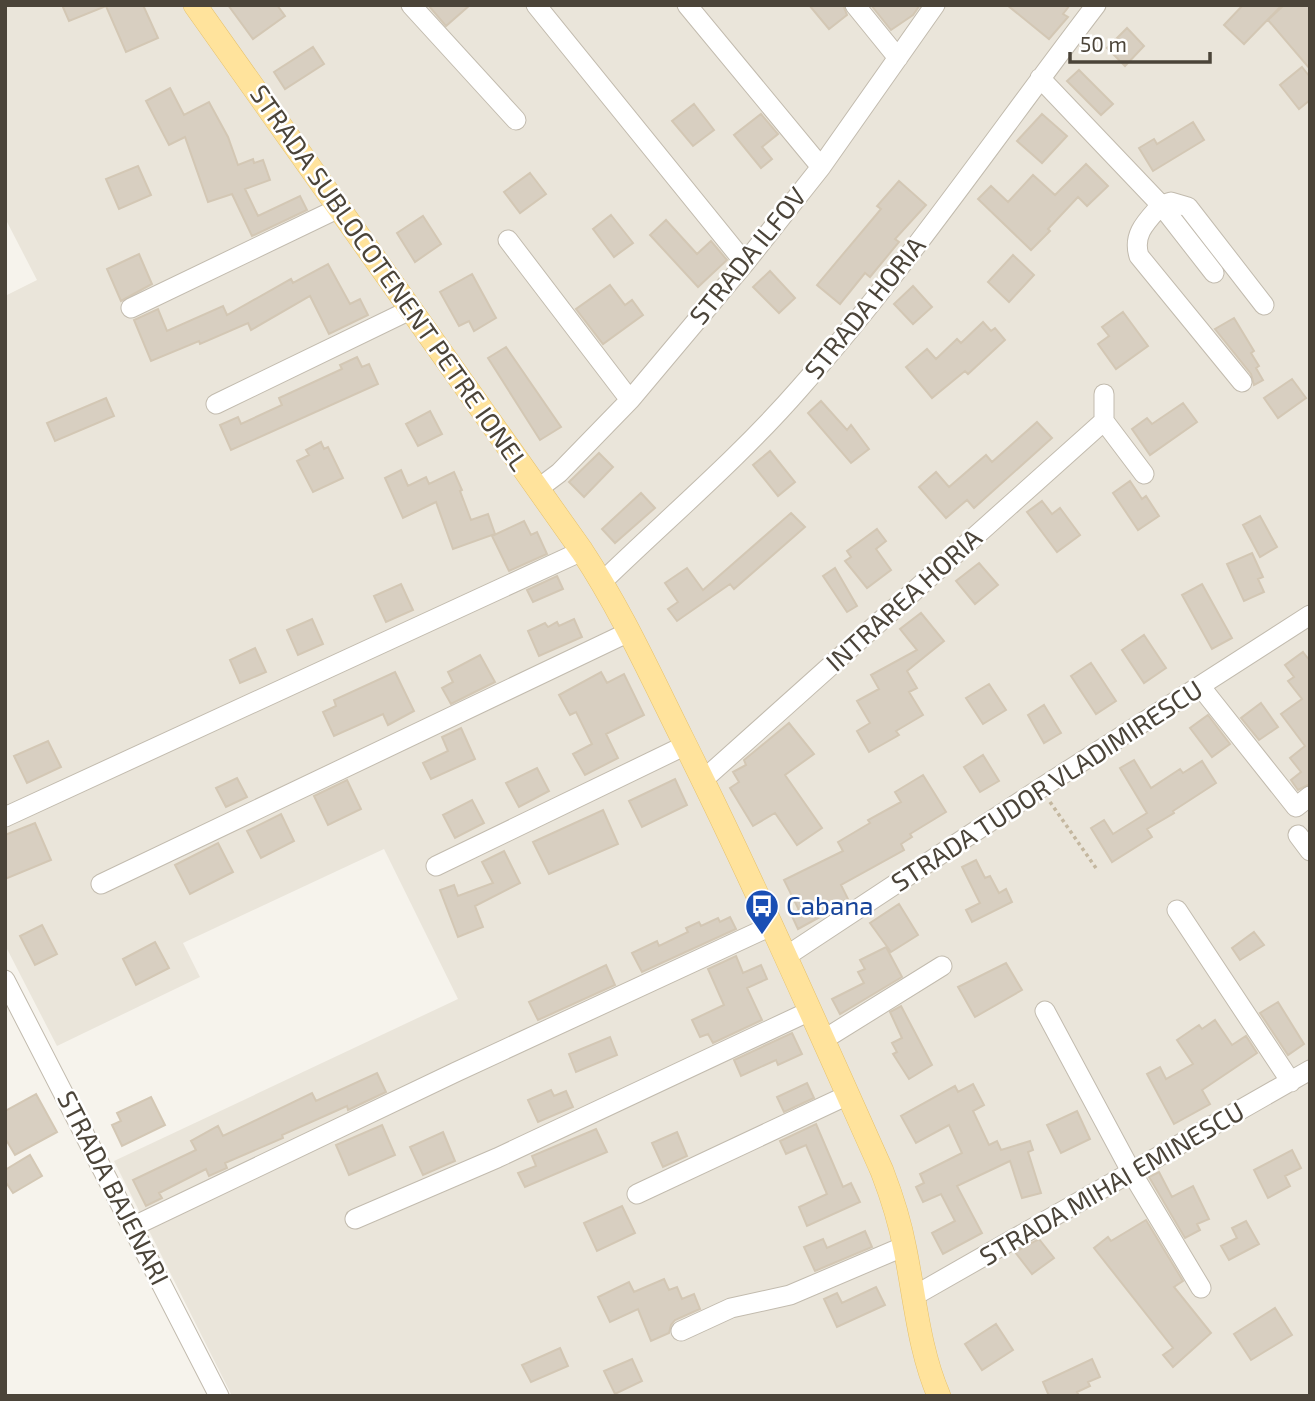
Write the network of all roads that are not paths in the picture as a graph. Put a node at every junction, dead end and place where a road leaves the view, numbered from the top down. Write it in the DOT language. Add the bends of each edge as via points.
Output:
graph roads {
  1 [pos="195,5"];
  2 [pos="411,5"];
  3 [pos="536,5"];
  4 [pos="687,5"];
  5 [pos="855,5"];
  6 [pos="935,5"];
  7 [pos="1096,5"];
  8 [pos="898,58"];
  9 [pos="1040,78"];
  10 [pos="516,120"];
  11 [pos="821,167"];
  12 [pos="1161,205"];
  13 [pos="339,208"];
  14 [pos="508,240"];
  15 [pos="746,263"];
  16 [pos="1214,273"];
  17 [pos="1264,305"];
  18 [pos="131,308"];
  19 [pos="410,310"];
  20 [pos="1242,382"];
  21 [pos="1104,394"];
  22 [pos="629,400"];
  23 [pos="216,404"];
  24 [pos="1104,421"];
  25 [pos="1144,474"];
  26 [pos="539,488"];
  27 [pos="582,551"];
  28 [pos="602,582"];
  29 [pos="1310,615"];
  30 [pos="629,632"];
  31 [pos="1200,686"];
  32 [pos="686,745"];
  33 [pos="703,780"];
  34 [pos="1310,796"];
  35 [pos="5,817"];
  36 [pos="436,866"];
  37 [pos="101,884"];
  38 [pos="1177,910"];
  39 [pos="771,926"];
  40 [pos="785,957"];
  41 [pos="942,966"];
  42 [pos="5,981"];
  43 [pos="810,1011"];
  44 [pos="1045,1011"];
  45 [pos="823,1040"];
  46 [pos="1310,1070"];
  47 [pos="1291,1082"];
  48 [pos="848,1095"];
  49 [pos="1132,1173"];
  50 [pos="637,1194"];
  51 [pos="355,1219"];
  52 [pos="132,1227"];
  53 [pos="905,1246"];
  54 [pos="1201,1288"];
  55 [pos="914,1296"];
  56 [pos="681,1331"];
  57 [pos="219,1396"];
  58 [pos="939,1396"];
  1 -- 13 [label="main road, STRADA SUBLOCOTENENT PETRE IONEL"];
  2 -- 10 [label="street"];
  3 -- 15 [label="street"];
  4 -- 11 [label="street"];
  5 -- 8 [label="street"];
  6 -- 8 [label="street, STRADA ILFOV"];
  7 -- 9 [label="street, STRADA HORIA"];
  8 -- 11 [label="street, STRADA ILFOV"];
  9 -- 12 [label="street"];
  9 -- 28 [label="street, STRADA HORIA" via="902,265 808,380 758,436"];
  11 -- 15 [label="street, STRADA ILFOV"];
  12 -- 16 [label="street"];
  12 -- 17 [label="street" via="1171,202 1188,207"];
  12 -- 20 [label="street" via="1137,237 1139,256"];
  13 -- 18 [label="street"];
  13 -- 19 [label="main road, STRADA SUBLOCOTENENT PETRE IONEL"];
  14 -- 22 [label="street"];
  15 -- 22 [label="street, STRADA ILFOV"];
  19 -- 23 [label="street"];
  19 -- 26 [label="main road, STRADA SUBLOCOTENENT PETRE IONEL"];
  21 -- 24 [label="street"];
  22 -- 26 [label="street, STRADA ILFOV"];
  24 -- 25 [label="street"];
  24 -- 33 [label="street, INTRAREA HORIA"];
  26 -- 27 [label="main road, STRADA SUBLOCOTENENT PETRE IONEL"];
  27 -- 28 [label="main road, STRADA SUBLOCOTENENT PETRE IONEL"];
  27 -- 35 [label="street"];
  28 -- 30 [label="main road, STRADA SUBLOCOTENENT PETRE IONEL"];
  29 -- 31 [label="street, STRADA TUDOR VLADIMIRESCU"];
  30 -- 32 [label="main road, STRADA SUBLOCOTENENT PETRE IONEL"];
  30 -- 37 [label="street"];
  31 -- 34 [label="street" via="1296,807"];
  31 -- 40 [label="street, STRADA TUDOR VLADIMIRESCU"];
  32 -- 33 [label="main road, STRADA SUBLOCOTENENT PETRE IONEL"];
  32 -- 36 [label="street"];
  33 -- 39 [label="main road, STRADA SUBLOCOTENENT PETRE IONEL"];
  38 -- 47 [label="street"];
  39 -- 40 [label="main road, STRADA SUBLOCOTENENT PETRE IONEL"];
  39 -- 52 [label="street"];
  40 -- 43 [label="main road, STRADA SUBLOCOTENENT PETRE IONEL"];
  41 -- 45 [label="street"];
  42 -- 52 [label="street, STRADA BAJENARI"];
  43 -- 45 [label="main road, STRADA SUBLOCOTENENT PETRE IONEL"];
  43 -- 51 [label="street" via="497,1158"];
  44 -- 49 [label="street"];
  45 -- 48 [label="main road, STRADA SUBLOCOTENENT PETRE IONEL"];
  46 -- 47 [label="street, STRADA MIHAI EMINESCU"];
  47 -- 49 [label="street, STRADA MIHAI EMINESCU"];
  48 -- 50 [label="street"];
  48 -- 53 [label="main road, STRADA SUBLOCOTENENT PETRE IONEL" via="893,1200"];
  49 -- 54 [label="street"];
  49 -- 55 [label="street, STRADA MIHAI EMINESCU"];
  52 -- 57 [label="street, STRADA BAJENARI"];
  53 -- 55 [label="main road, STRADA SUBLOCOTENENT PETRE IONEL"];
  53 -- 56 [label="street" via="790,1295 732,1308"];
  55 -- 58 [label="main road, STRADA SUBLOCOTENENT PETRE IONEL"];
}
